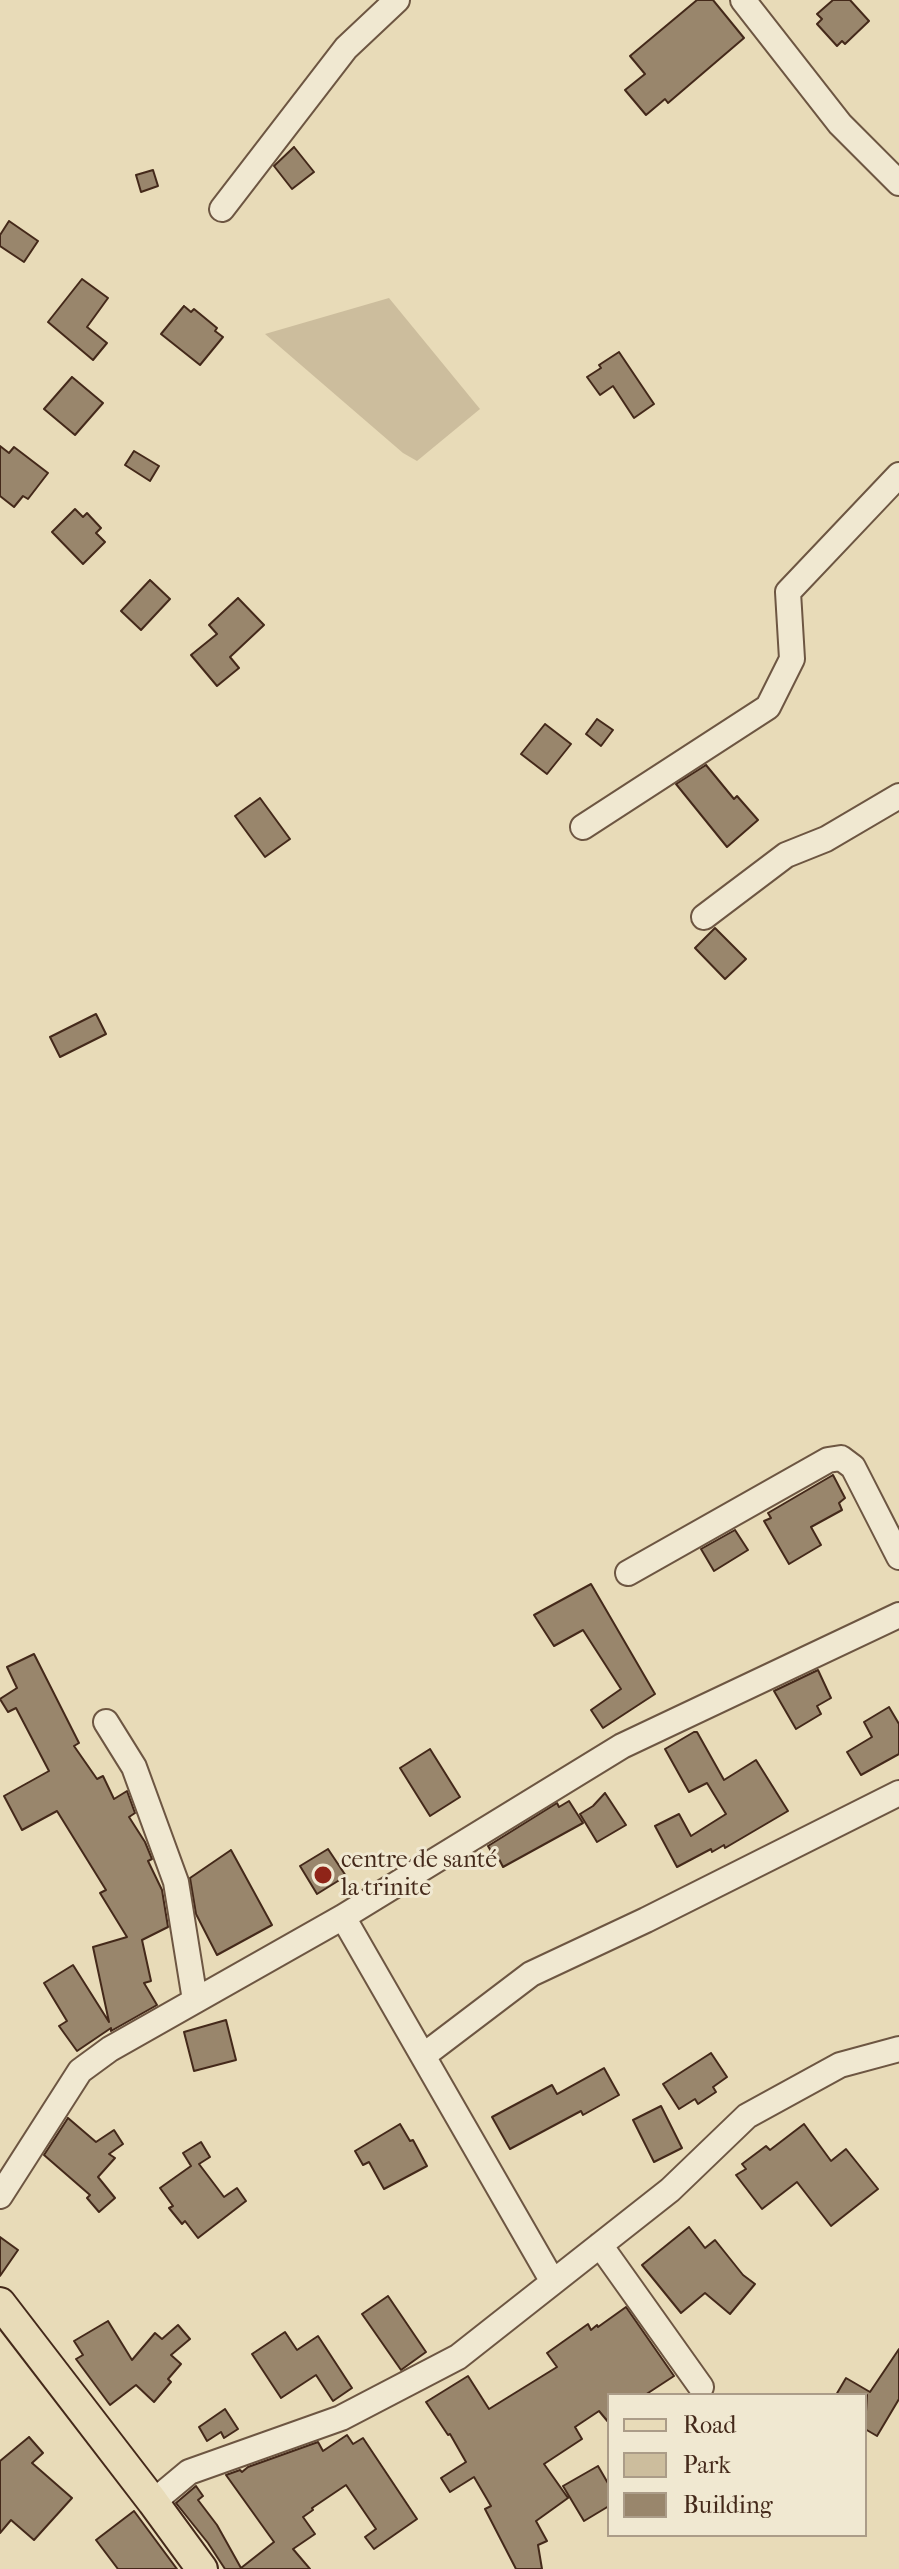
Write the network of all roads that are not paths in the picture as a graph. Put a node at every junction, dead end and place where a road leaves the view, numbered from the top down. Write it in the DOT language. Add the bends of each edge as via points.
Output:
graph roads {
  1 [pos="397,0"];
  2 [pos="743,0"];
  3 [pos="899,183"];
  4 [pos="222,209"];
  5 [pos="899,475"];
  6 [pos="899,796"];
  7 [pos="583,827"];
  8 [pos="704,917"];
  9 [pos="899,1557"];
  10 [pos="628,1573"];
  11 [pos="899,1615"];
  12 [pos="106,1722"];
  13 [pos="899,1793"];
  14 [pos="343,1917"];
  15 [pos="195,2000"];
  16 [pos="899,2049"];
  17 [pos="423,2056"];
  18 [pos="0,2196"];
  19 [pos="600,2245"];
  20 [pos="553,2282"];
  21 [pos="0,2303"];
  22 [pos="701,2387"];
  23 [pos="153,2502"];
  24 [pos="202,2569"];
  1 -- 4 [label="street" via="346,48"];
  2 -- 3 [label="street" via="840,124"];
  5 -- 7 [label="street" via="788,592 792,659 768,707"];
  6 -- 8 [label="street" via="826,839 786,855"];
  9 -- 10 [label="street" via="853,1467 841,1458 828,1460"];
  11 -- 14 [label="street" via="622,1746"];
  12 -- 15 [label="street" via="134,1767 176,1882"];
  13 -- 17 [label="street" via="531,1974"];
  14 -- 15 [label="street"];
  14 -- 17 [label="street"];
  15 -- 18 [label="street" via="80,2071"];
  16 -- 19 [label="street" via="840,2065 747,2116 670,2190"];
  17 -- 20 [label="street"];
  19 -- 20 [label="street"];
  19 -- 22 [label="street"];
  20 -- 23 [label="street" via="458,2357 341,2418 189,2472"];
  21 -- 23 [label="main road"];
  23 -- 24 [label="main road"];
}
